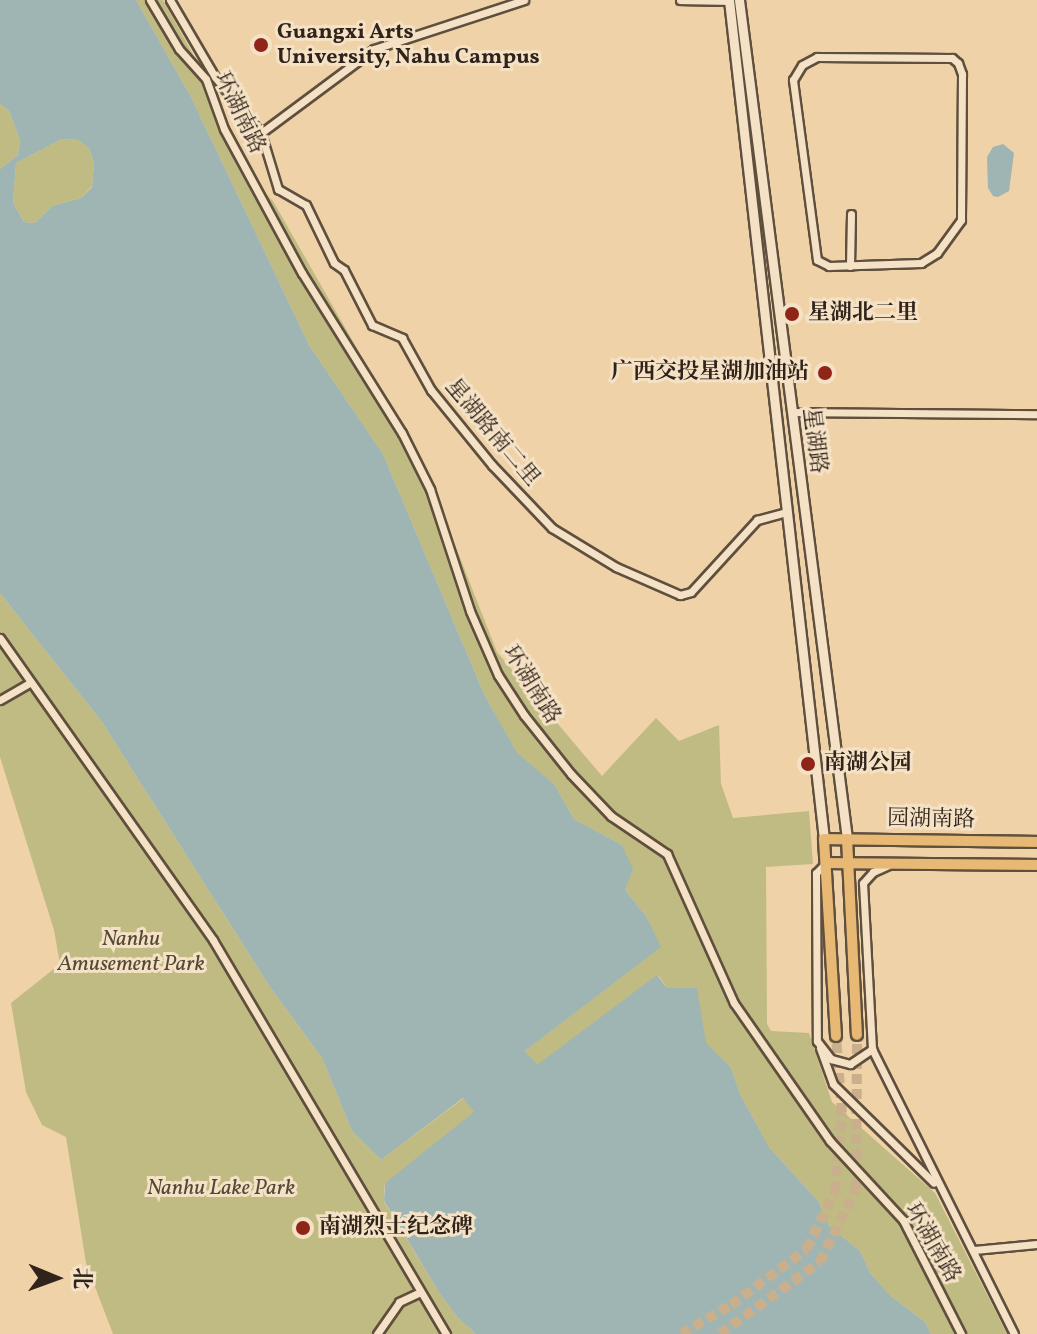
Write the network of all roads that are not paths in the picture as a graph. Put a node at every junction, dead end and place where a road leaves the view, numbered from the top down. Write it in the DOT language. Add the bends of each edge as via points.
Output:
graph roads {
  1 [pos="150,0"];
  2 [pos="170,0"];
  3 [pos="524,0"];
  4 [pos="680,0"];
  5 [pos="729,0"];
  6 [pos="739,0"];
  7 [pos="261,133"];
  8 [pos="851,214"];
  9 [pos="850,266"];
  10 [pos="792,412"];
  11 [pos="1037,414"];
  12 [pos="786,512"];
  13 [pos="0,638"];
  14 [pos="30,683"];
  15 [pos="0,700"];
  16 [pos="824,839"];
  17 [pos="847,839"];
  18 [pos="1037,842"];
  19 [pos="826,863"];
  20 [pos="848,863"];
  21 [pos="891,863"];
  22 [pos="1037,865"];
  23 [pos="857,1035"];
  24 [pos="836,1036"];
  25 [pos="817,1041"];
  26 [pos="872,1049"];
  27 [pos="939,1187"];
  28 [pos="1037,1244"];
  29 [pos="974,1250"];
  30 [pos="420,1292"];
  31 [pos="377,1334"];
  32 [pos="446,1334"];
  33 [pos="961,1334"];
  34 [pos="1014,1334"];
  1 -- 33 [label="street, 环湖南路" via="179,49 206,79 224,129 302,273 402,433 430,489 470,611 498,675 591,795 611,816 667,854 734,1003 830,1141 903,1220"];
  2 -- 7 [label="street" via="215,77"];
  3 -- 7 [label="street" via="374,49"];
  4 -- 5 [label="street"];
  5 -- 12 [label="main road, 星湖路"];
  6 -- 10 [label="main road, 星湖路"];
  7 -- 12 [label="street, 星湖路南二里" via="278,189 306,205 372,325 402,338 431,390 552,528 616,567 680,595 691,592 757,520"];
  8 -- 9 [label="street"];
  9 -- 9 [label="street" via="817,260 793,80 802,65 817,57 952,58 962,74 961,220 937,253 921,263"];
  10 -- 11 [label="street"];
  10 -- 17 [label="main road, 星湖路"];
  12 -- 16 [label="main road, 星湖路"];
  13 -- 14 [label="street"];
  14 -- 15 [label="street"];
  14 -- 30 [label="street" via="213,940"];
  16 -- 17 [label="main road, 园湖南路"];
  16 -- 19 [label="main road"];
  17 -- 18 [label="main road, 园湖南路"];
  17 -- 20 [label="main road"];
  19 -- 20 [label="main road, 园湖南路"];
  19 -- 24 [label="main road"];
  19 -- 25 [label="street" via="816,873"];
  20 -- 21 [label="main road, 园湖南路"];
  20 -- 23 [label="main road"];
  21 -- 22 [label="main road, 园湖南路"];
  21 -- 26 [label="street" via="863,883"];
  25 -- 26 [label="street" via="831,1059 850,1064"];
  25 -- 27 [label="street" via="833,1084"];
  26 -- 27 [label="street"];
  27 -- 29 [label="street"];
  28 -- 29 [label="street"];
  29 -- 34 [label="street"];
  30 -- 31 [label="street" via="399,1302"];
  30 -- 32 [label="street"];
}
